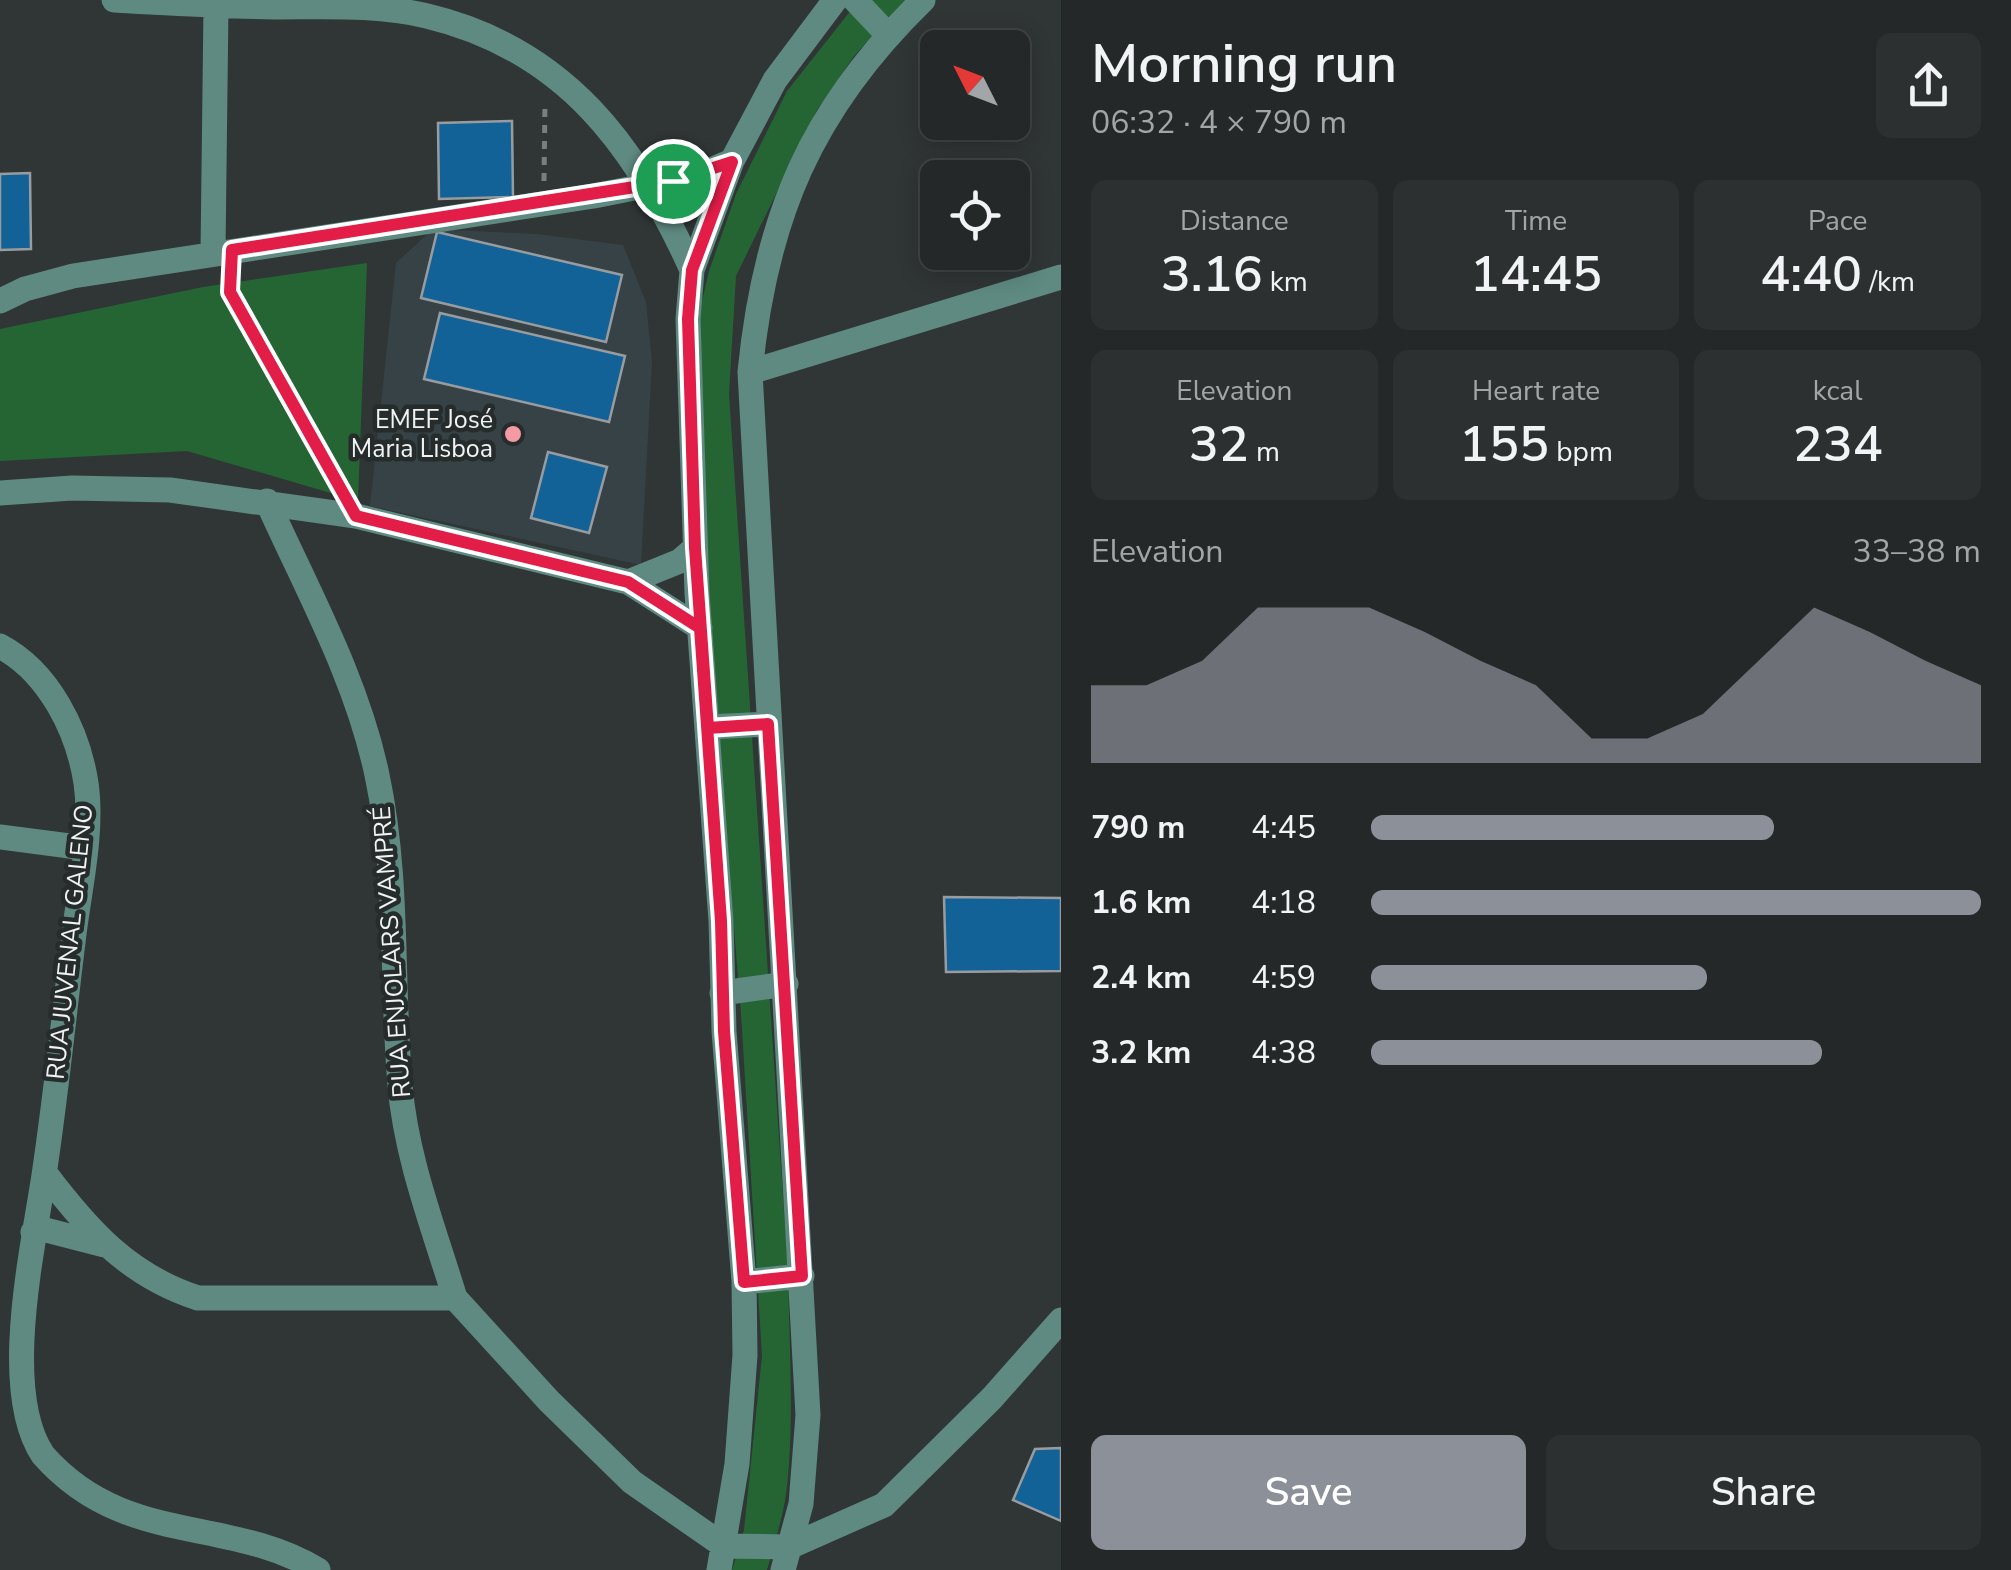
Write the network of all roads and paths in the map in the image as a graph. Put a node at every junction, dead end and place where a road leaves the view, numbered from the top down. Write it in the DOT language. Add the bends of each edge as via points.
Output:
graph roads {
  1 [pos="114,0"];
  2 [pos="835,0"];
  3 [pos="854,0"];
  4 [pos="376,4"];
  5 [pos="908,4"];
  6 [pos="216,6"];
  7 [pos="889,36"];
  8 [pos="546,71"];
  9 [pos="732,162"];
  10 [pos="650,184"];
  11 [pos="543,204"];
  12 [pos="222,251"];
  13 [pos="692,270"];
  14 [pos="1061,276"];
  15 [pos="0,302"];
  16 [pos="750,372"];
  17 [pos="0,493"];
  18 [pos="267,501"];
  19 [pos="356,516"];
  20 [pos="695,548"];
  21 [pos="628,582"];
  22 [pos="700,628"];
  23 [pos="0,646"];
  24 [pos="768,724"];
  25 [pos="708,728"];
  26 [pos="0,836"];
  27 [pos="84,848"];
  28 [pos="786,984"];
  29 [pos="722,993"];
  30 [pos="44,1173"];
  31 [pos="33,1232"];
  32 [pos="104,1245"];
  33 [pos="802,1276"];
  34 [pos="744,1282"];
  35 [pos="455,1298"];
  36 [pos="1061,1320"];
  37 [pos="722,1558"];
  38 [pos="786,1559"];
  39 [pos="318,1570"];
  1 -- 6 [label="street"];
  2 -- 9 [label="street" via="775,80"];
  3 -- 7 [label="street"];
  4 -- 6 [label="street"];
  4 -- 8 [label="street" via="463,28"];
  5 -- 7 [label="street"];
  6 -- 12 [label="street"];
  7 -- 16 [label="street" via="820,130 783,203"];
  8 -- 10 [label="street" via="620,138"];
  8 -- 11 [label="path"];
  9 -- 10 [label="street"];
  9 -- 13 [label="street"];
  10 -- 11 [label="street"];
  10 -- 13 [label="street"];
  11 -- 12 [label="street"];
  12 -- 15 [label="street" via="72,276"];
  12 -- 19 [label="path" via="230,292"];
  13 -- 20 [label="street" via="687,366"];
  14 -- 16 [label="street"];
  16 -- 24 [label="street"];
  17 -- 18 [label="street" via="170,490"];
  18 -- 19 [label="street"];
  18 -- 35 [label="street, RUA ENJOLARS VAMPRÉ" via="358,703 377,773 390,842 400,1089 414,1166"];
  19 -- 21 [label="street"];
  20 -- 21 [label="street" via="669,567"];
  20 -- 22 [label="street"];
  21 -- 22 [label="street"];
  22 -- 25 [label="street"];
  23 -- 27 [label="street, RUA JUVENAL GALENO" via="33,673 69,724 87,789"];
  24 -- 25 [label="street"];
  24 -- 28 [label="street"];
  25 -- 29 [label="street"];
  26 -- 27 [label="street"];
  27 -- 30 [label="street, RUA JUVENAL GALENO"];
  28 -- 29 [label="street"];
  28 -- 33 [label="street"];
  29 -- 34 [label="street"];
  30 -- 31 [label="street, RUA JUVENAL GALENO"];
  30 -- 32 [label="street"];
  31 -- 32 [label="street"];
  31 -- 39 [label="street, RUA JUVENAL GALENO" via="18,1310 16,1367 30,1433 42,1454 75,1484 129,1516 281,1552"];
  32 -- 35 [label="street" via="167,1288 198,1298"];
  33 -- 34 [label="street"];
  33 -- 38 [label="street" via="808,1415 801,1504"];
  34 -- 37 [label="street" via="737,1464"];
  35 -- 37 [label="street" via="632,1482"];
  36 -- 38 [label="street" via="884,1505"];
  37 -- 38 [label="street"];
}
